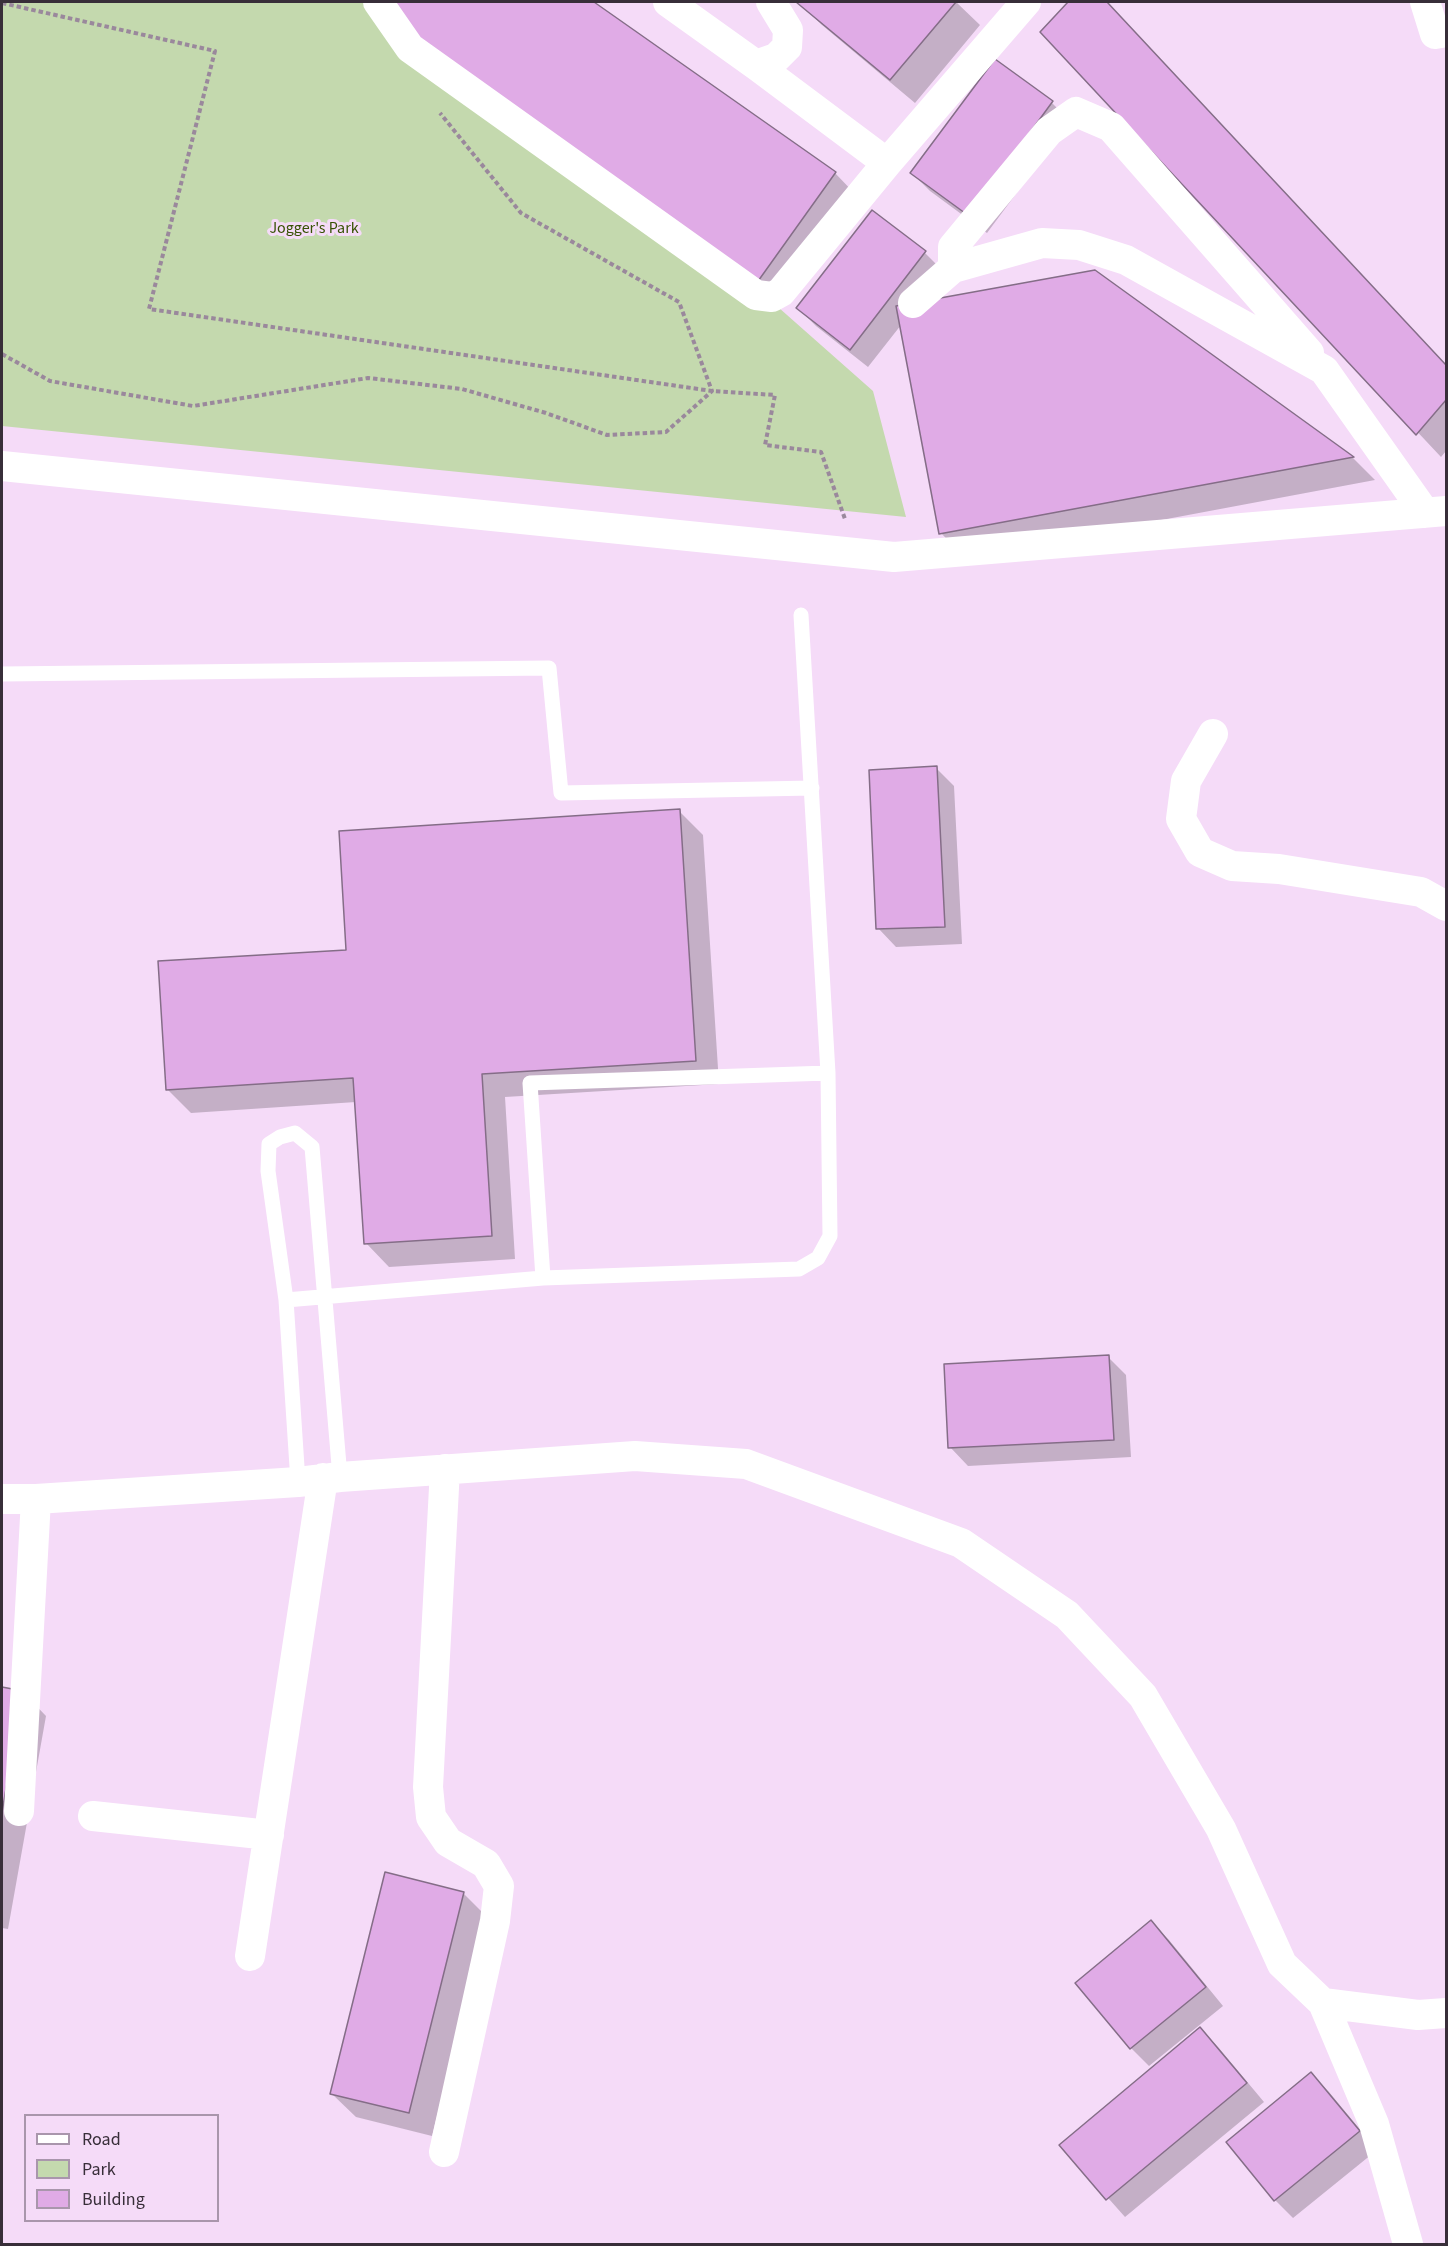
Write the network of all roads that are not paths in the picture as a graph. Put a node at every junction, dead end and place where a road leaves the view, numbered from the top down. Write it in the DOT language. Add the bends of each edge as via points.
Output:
graph roads {
  1 [pos="378,2"];
  2 [pos="668,2"];
  3 [pos="771,2"];
  4 [pos="1425,2"];
  5 [pos="1012,7"];
  6 [pos="1446,32"];
  7 [pos="756,64"];
  8 [pos="887,163"];
  9 [pos="953,268"];
  10 [pos="913,303"];
  11 [pos="1324,370"];
  12 [pos="2,466"];
  13 [pos="1436,512"];
  14 [pos="801,615"];
  15 [pos="2,674"];
  16 [pos="1213,734"];
  17 [pos="812,788"];
  18 [pos="1446,906"];
  19 [pos="828,1073"];
  20 [pos="543,1278"];
  21 [pos="325,1296"];
  22 [pos="286,1300"];
  23 [pos="445,1469"];
  24 [pos="320,1479"];
  25 [pos="2,1499"];
  26 [pos="36,1499"];
  27 [pos="19,1811"];
  28 [pos="93,1816"];
  29 [pos="269,1834"];
  30 [pos="250,1956"];
  31 [pos="1323,2003"];
  32 [pos="1446,2013"];
  33 [pos="444,2152"];
  34 [pos="1408,2244"];
  1 -- 8 [label="street" via="410,48 756,295 772,297 781,292"];
  2 -- 7 [label="street"];
  3 -- 7 [label="street" via="788,30 787,47 776,58"];
  4 -- 6 [label="street" via="1435,34"];
  5 -- 8 [label="street"];
  7 -- 8 [label="street"];
  9 -- 10 [label="street"];
  9 -- 11 [label="street" via="1042,243 1078,245 1126,260"];
  9 -- 11 [label="street" via="953,246 1049,131 1076,112 1111,127"];
  11 -- 13 [label="street"];
  12 -- 13 [label="street" via="894,557"];
  14 -- 17 [label="lane"];
  15 -- 17 [label="lane" via="549,668 561,793"];
  16 -- 18 [label="street" via="1186,781 1181,819 1200,852 1232,866 1279,869 1421,892"];
  17 -- 19 [label="lane"];
  19 -- 20 [label="lane" via="830,1236 818,1258 799,1269"];
  19 -- 20 [label="lane" via="530,1083"];
  20 -- 21 [label="lane"];
  21 -- 22 [label="lane"];
  21 -- 22 [label="lane" via="312,1147 295,1133 269,1144 268,1171"];
  21 -- 24 [label="lane"];
  22 -- 24 [label="lane"];
  23 -- 24 [label="street"];
  23 -- 31 [label="street" via="635,1456 746,1464 961,1544 1067,1615 1143,1696 1221,1829 1282,1964"];
  23 -- 33 [label="street" via="428,1787 431,1818 448,1842 486,1864 499,1886 495,1921"];
  24 -- 26 [label="street"];
  24 -- 29 [label="street"];
  25 -- 26 [label="street"];
  26 -- 27 [label="street"];
  28 -- 29 [label="street"];
  29 -- 30 [label="street"];
  31 -- 32 [label="street" via="1418,2014"];
  31 -- 34 [label="street" via="1374,2124"];
}
